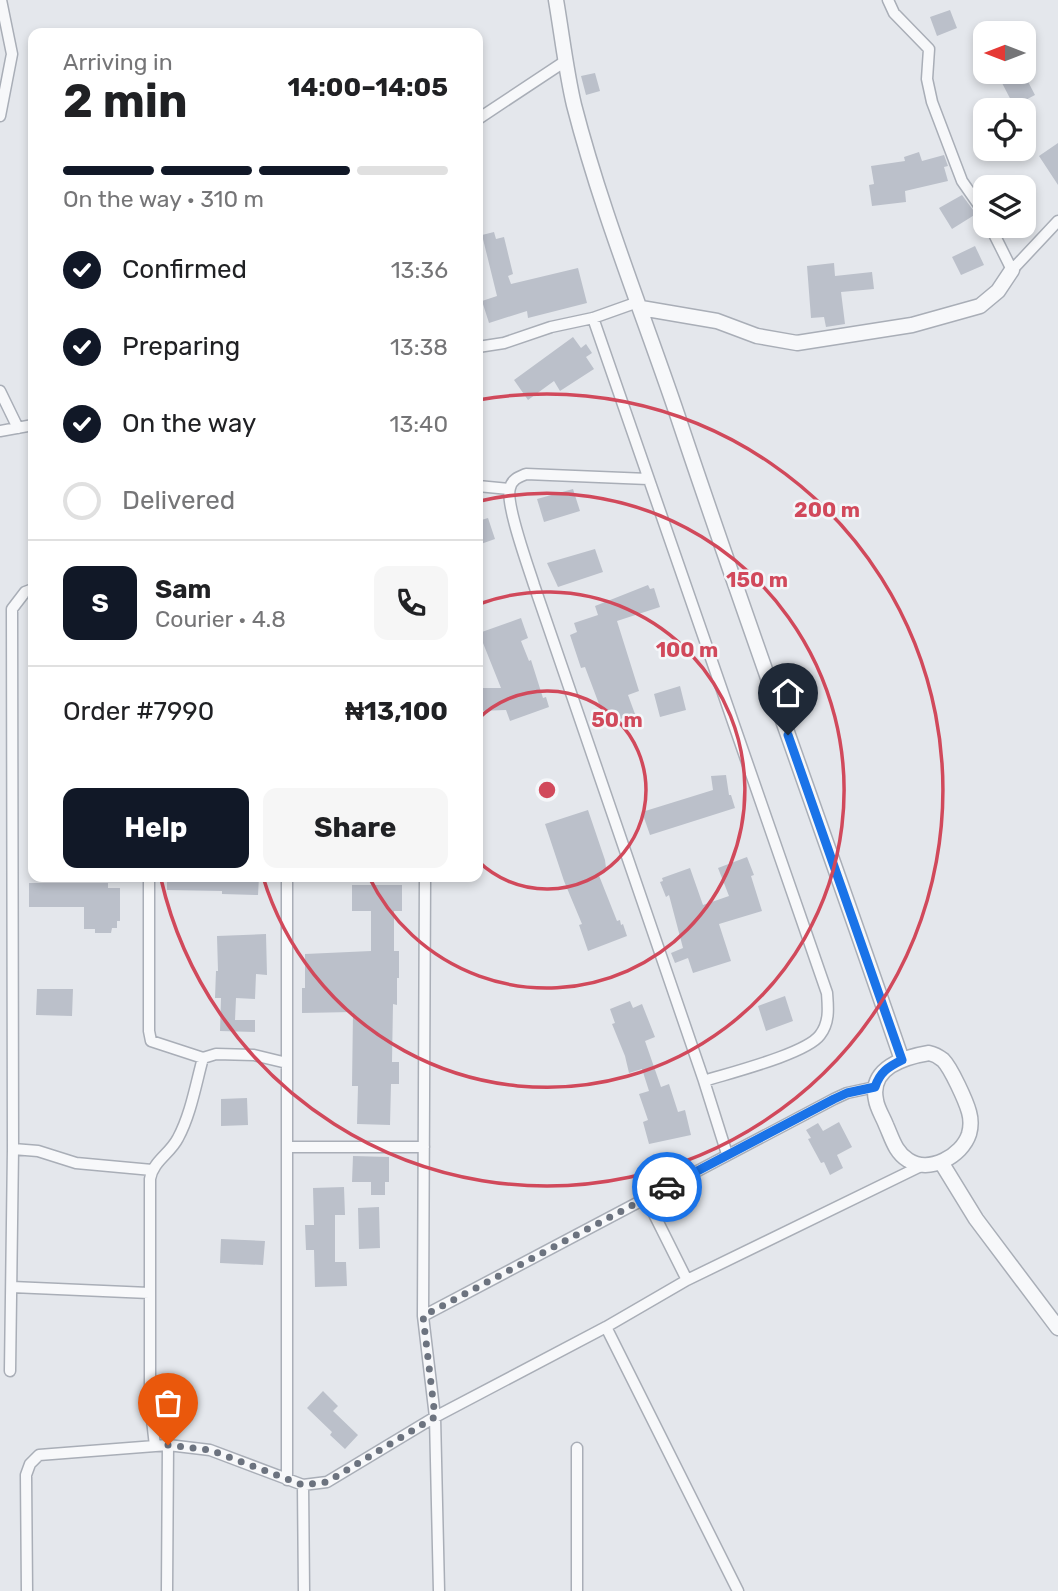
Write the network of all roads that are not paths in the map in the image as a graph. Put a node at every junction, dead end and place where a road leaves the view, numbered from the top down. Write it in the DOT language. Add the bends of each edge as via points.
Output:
graph roads {
  1 [pos="1,0"];
  2 [pos="556,0"];
  3 [pos="888,0"];
  4 [pos="567,60"];
  5 [pos="483,115"];
  6 [pos="0,116"];
  7 [pos="973,197"];
  8 [pos="1058,221"];
  9 [pos="996,238"];
  10 [pos="1012,270"];
  11 [pos="640,305"];
  12 [pos="593,318"];
  13 [pos="483,346"];
  14 [pos="0,391"];
  15 [pos="28,426"];
  16 [pos="18,428"];
  17 [pos="0,431"];
  18 [pos="648,479"];
  19 [pos="483,486"];
  20 [pos="509,489"];
  21 [pos="28,591"];
  22 [pos="149,882"];
  23 [pos="287,882"];
  24 [pos="425,882"];
  25 [pos="203,1058"];
  26 [pos="902,1060"];
  27 [pos="287,1063"];
  28 [pos="704,1081"];
  29 [pos="875,1087"];
  30 [pos="0,1142"];
  31 [pos="13,1145"];
  32 [pos="287,1147"];
  33 [pos="424,1147"];
  34 [pos="727,1154"];
  35 [pos="942,1161"];
  36 [pos="923,1166"];
  37 [pos="152,1170"];
  38 [pos="646,1198"];
  39 [pos="687,1280"];
  40 [pos="12,1287"];
  41 [pos="149,1293"];
  42 [pos="12,1302"];
  43 [pos="0,1305"];
  44 [pos="423,1316"];
  45 [pos="606,1327"];
  46 [pos="1058,1328"];
  47 [pos="10,1371"];
  48 [pos="435,1417"];
  49 [pos="168,1445"];
  50 [pos="155,1446"];
  51 [pos="577,1448"];
  52 [pos="287,1480"];
  53 [pos="303,1485"];
  54 [pos="27,1591"];
  55 [pos="167,1591"];
  56 [pos="304,1591"];
  57 [pos="439,1591"];
  58 [pos="577,1591"];
  59 [pos="738,1591"];
  1 -- 6 [label="street" via="12,54"];
  2 -- 4 [label="street"];
  3 -- 7 [label="street" via="894,13 929,49 927,79 932,102 962,181"];
  4 -- 5 [label="street"];
  4 -- 11 [label="street" via="580,126"];
  8 -- 10 [label="street"];
  9 -- 10 [label="street"];
  10 -- 11 [label="street" via="980,306 912,325 797,343"];
  11 -- 12 [label="street"];
  11 -- 26 [label="street"];
  12 -- 13 [label="street"];
  12 -- 18 [label="street"];
  14 -- 16 [label="street"];
  15 -- 16 [label="street"];
  16 -- 17 [label="street"];
  18 -- 20 [label="street" via="527,474 515,479"];
  18 -- 28 [label="street" via="827,993 829,1016 820,1036 800,1049"];
  19 -- 20 [label="street"];
  20 -- 28 [label="street" via="534,585"];
  21 -- 31 [label="street" via="12,610"];
  22 -- 25 [label="street" via="151,1041"];
  23 -- 27 [label="street"];
  24 -- 33 [label="street"];
  25 -- 27 [label="street" via="254,1055"];
  25 -- 37 [label="street" via="179,1136"];
  26 -- 29 [label="street" via="887,1067"];
  26 -- 35 [label="street" via="937,1055 945,1062 969,1112 967,1140"];
  27 -- 32 [label="street"];
  28 -- 34 [label="street"];
  29 -- 34 [label="street" via="847,1093"];
  29 -- 36 [label="street" via="897,1151"];
  30 -- 31 [label="street"];
  31 -- 37 [label="street" via="76,1163"];
  31 -- 40 [label="street"];
  32 -- 33 [label="street"];
  32 -- 52 [label="street"];
  33 -- 44 [label="street"];
  34 -- 38 [label="street"];
  35 -- 36 [label="street"];
  35 -- 46 [label="street" via="976,1219"];
  36 -- 39 [label="street"];
  37 -- 41 [label="street"];
  38 -- 39 [label="street"];
  38 -- 44 [label="street"];
  39 -- 45 [label="street"];
  40 -- 41 [label="street"];
  40 -- 42 [label="street"];
  41 -- 50 [label="street" via="150,1411"];
  42 -- 43 [label="street"];
  42 -- 47 [label="street"];
  44 -- 48 [label="street"];
  45 -- 48 [label="street"];
  45 -- 59 [label="street"];
  48 -- 53 [label="street" via="327,1482"];
  48 -- 57 [label="street"];
  49 -- 50 [label="street"];
  49 -- 52 [label="street" via="210,1450"];
  49 -- 55 [label="street"];
  50 -- 54 [label="street" via="39,1455 30,1464 26,1475"];
  51 -- 58 [label="street"];
  52 -- 53 [label="street"];
  53 -- 56 [label="street"];
}
